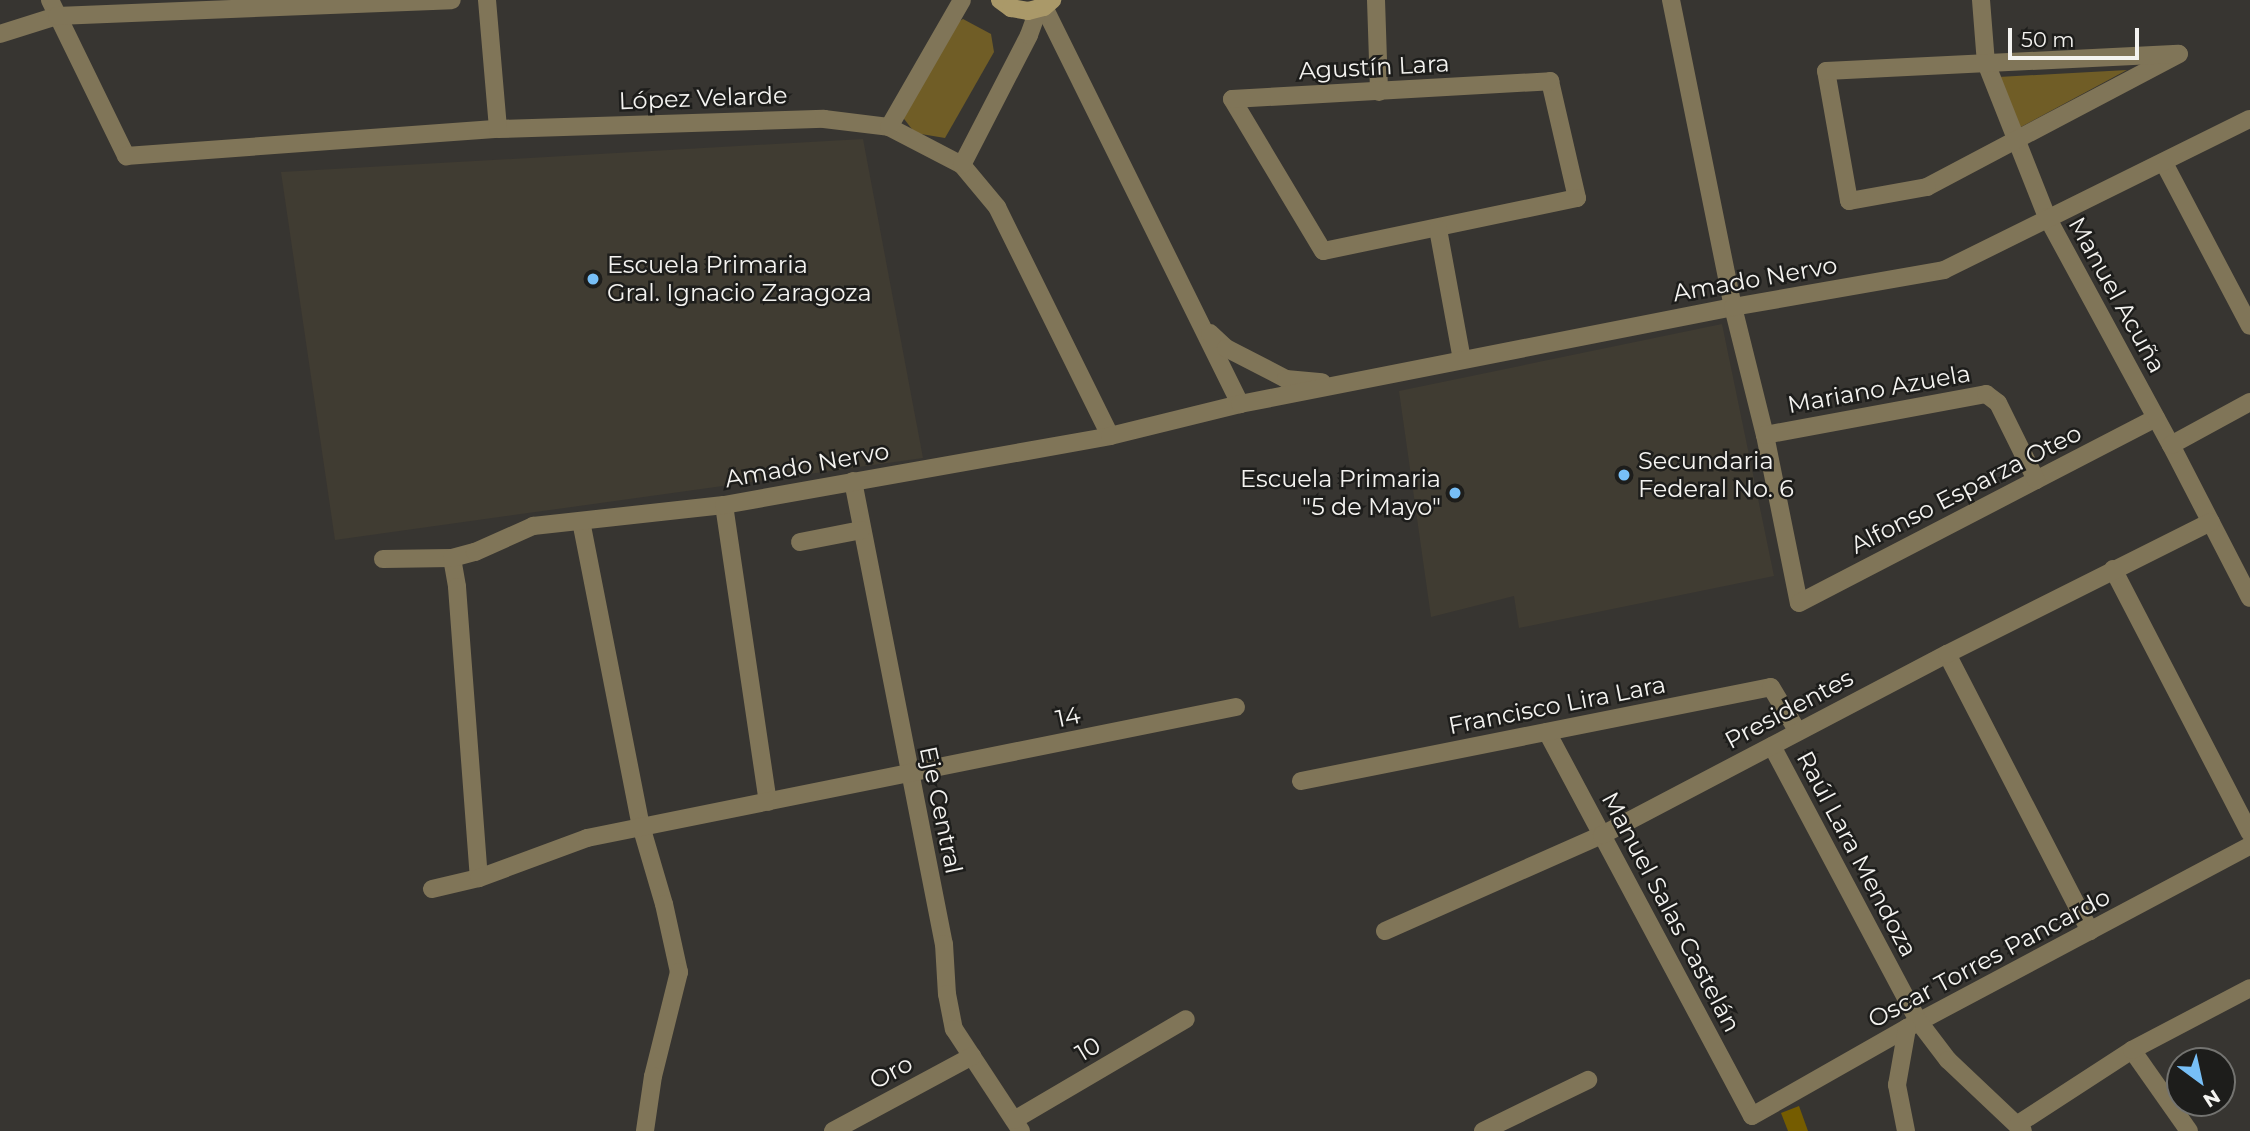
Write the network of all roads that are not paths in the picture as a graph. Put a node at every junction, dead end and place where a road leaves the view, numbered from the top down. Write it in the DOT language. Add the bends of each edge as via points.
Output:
graph roads {
  1 [pos="452,0"];
  2 [pos="487,0"];
  3 [pos="962,0"];
  4 [pos="1000,0"];
  5 [pos="1376,0"];
  6 [pos="1671,0"];
  7 [pos="1982,0"];
  8 [pos="1045,5"];
  9 [pos="54,8"];
  10 [pos="0,34"];
  11 [pos="1986,64"];
  12 [pos="1379,92"];
  13 [pos="2250,119"];
  14 [pos="889,127"];
  15 [pos="498,130"];
  16 [pos="2015,141"];
  17 [pos="2164,163"];
  18 [pos="962,165"];
  19 [pos="2047,218"];
  20 [pos="1438,229"];
  21 [pos="1733,307"];
  22 [pos="1200,323"];
  23 [pos="2250,326"];
  24 [pos="1462,360"];
  25 [pos="1343,384"];
  26 [pos="2250,402"];
  27 [pos="1240,404"];
  28 [pos="2156,418"];
  29 [pos="1765,435"];
  30 [pos="1110,436"];
  31 [pos="2171,445"];
  32 [pos="2036,480"];
  33 [pos="853,481"];
  34 [pos="724,505"];
  35 [pos="581,522"];
  36 [pos="2211,523"];
  37 [pos="861,530"];
  38 [pos="800,542"];
  39 [pos="452,558"];
  40 [pos="383,559"];
  41 [pos="2243,566"];
  42 [pos="2113,569"];
  43 [pos="2250,598"];
  44 [pos="1947,654"];
  45 [pos="1236,707"];
  46 [pos="1547,732"];
  47 [pos="1798,732"];
  48 [pos="1772,746"];
  49 [pos="909,775"];
  50 [pos="1301,781"];
  51 [pos="768,802"];
  52 [pos="640,826"];
  53 [pos="2250,833"];
  54 [pos="1602,835"];
  55 [pos="2250,846"];
  56 [pos="479,878"];
  57 [pos="432,889"];
  58 [pos="1385,931"];
  59 [pos="2090,931"];
  60 [pos="2250,988"];
  61 [pos="1186,1019"];
  62 [pos="1913,1025"];
  63 [pos="2132,1050"];
  64 [pos="972,1056"];
  65 [pos="1588,1080"];
  66 [pos="1752,1115"];
  67 [pos="1017,1126"];
  68 [pos="2021,1128"];
  69 [pos="645,1131"];
  70 [pos="833,1131"];
  71 [pos="1483,1131"];
  72 [pos="1906,1131"];
  73 [pos="2189,1131"];
  1 -- 9 [label="street"];
  2 -- 15 [label="street"];
  3 -- 14 [label="street"];
  4 -- 8 [label="main road" via="1028,11"];
  5 -- 12 [label="street"];
  6 -- 21 [label="street"];
  7 -- 11 [label="street, Manuel Acuña"];
  8 -- 18 [label="street"];
  8 -- 22 [label="street"];
  9 -- 10 [label="street"];
  9 -- 15 [label="street, López Velarde" via="126,156"];
  11 -- 16 [label="street, Manuel Acuña"];
  11 -- 16 [label="street" via="2179,54"];
  11 -- 16 [label="street" via="1826,71 1849,201 1927,187"];
  12 -- 20 [label="street, Agustín Lara" via="1550,80 1577,198"];
  12 -- 20 [label="street, Agustín Lara" via="1232,99 1323,251"];
  13 -- 17 [label="street, Amado Nervo"];
  14 -- 15 [label="street, López Velarde" via="824,119"];
  14 -- 18 [label="street, López Velarde"];
  16 -- 19 [label="street, Manuel Acuña"];
  17 -- 19 [label="street, Amado Nervo"];
  17 -- 23 [label="street"];
  18 -- 30 [label="street, López Velarde" via="997,207"];
  19 -- 21 [label="street, Amado Nervo" via="1944,270"];
  19 -- 28 [label="street, Manuel Acuña"];
  20 -- 24 [label="street"];
  21 -- 24 [label="street, Amado Nervo"];
  21 -- 29 [label="street"];
  22 -- 25 [label="street" via="1226,348 1286,379"];
  22 -- 27 [label="street"];
  24 -- 25 [label="street, Amado Nervo"];
  25 -- 27 [label="street, Amado Nervo"];
  26 -- 31 [label="street"];
  27 -- 30 [label="street, Amado Nervo"];
  28 -- 31 [label="street, Manuel Acuña"];
  28 -- 32 [label="street, Alfonso Esparza Oteo"];
  29 -- 32 [label="street, Mariano Azuela" via="1986,394 1998,403"];
  29 -- 32 [label="street, Alfonso Esparza Oteo" via="1799,603"];
  30 -- 33 [label="street, Amado Nervo"];
  31 -- 36 [label="street, Manuel Acuña"];
  33 -- 34 [label="street, Amado Nervo"];
  33 -- 37 [label="street, Eje Central"];
  34 -- 35 [label="street, Amado Nervo"];
  34 -- 51 [label="street"];
  35 -- 39 [label="street, Amado Nervo" via="533,526"];
  35 -- 52 [label="street"];
  36 -- 41 [label="street, Manuel Acuña"];
  36 -- 42 [label="street, Presidentes"];
  37 -- 38 [label="street"];
  37 -- 49 [label="street, Eje Central"];
  39 -- 40 [label="street, Amado Nervo"];
  39 -- 56 [label="street"];
  41 -- 43 [label="street, Manuel Acuña"];
  42 -- 44 [label="street, Presidentes"];
  42 -- 53 [label="street"];
  44 -- 47 [label="street, Presidentes"];
  44 -- 59 [label="street"];
  45 -- 49 [label="street, 14"];
  46 -- 47 [label="street, Francisco Lira Lara" via="1772,687"];
  46 -- 50 [label="street, Francisco Lira Lara"];
  46 -- 54 [label="street, Manuel Salas Castelán"];
  47 -- 48 [label="street, Presidentes"];
  48 -- 54 [label="street, Presidentes"];
  48 -- 62 [label="street, Raúl Lara Mendoza"];
  49 -- 51 [label="street, 14"];
  49 -- 64 [label="street, Eje Central" via="944,944 954,1029"];
  51 -- 52 [label="street, 14"];
  52 -- 56 [label="street, 14" via="587,838"];
  52 -- 69 [label="street" via="679,972 653,1076"];
  54 -- 58 [label="street, Presidentes"];
  54 -- 66 [label="street, Manuel Salas Castelán"];
  55 -- 59 [label="street, Oscar Torres Pancardo"];
  56 -- 57 [label="street, 14"];
  59 -- 62 [label="street, Oscar Torres Pancardo"];
  60 -- 63 [label="street"];
  61 -- 67 [label="street, 10"];
  62 -- 66 [label="street, Oscar Torres Pancardo"];
  62 -- 68 [label="street, Raúl Lara Mendoza"];
  62 -- 72 [label="street" via="1897,1085"];
  63 -- 68 [label="street"];
  63 -- 73 [label="street"];
  64 -- 67 [label="street, Eje Central"];
  64 -- 70 [label="street, Oro"];
  65 -- 71 [label="street"];
}
